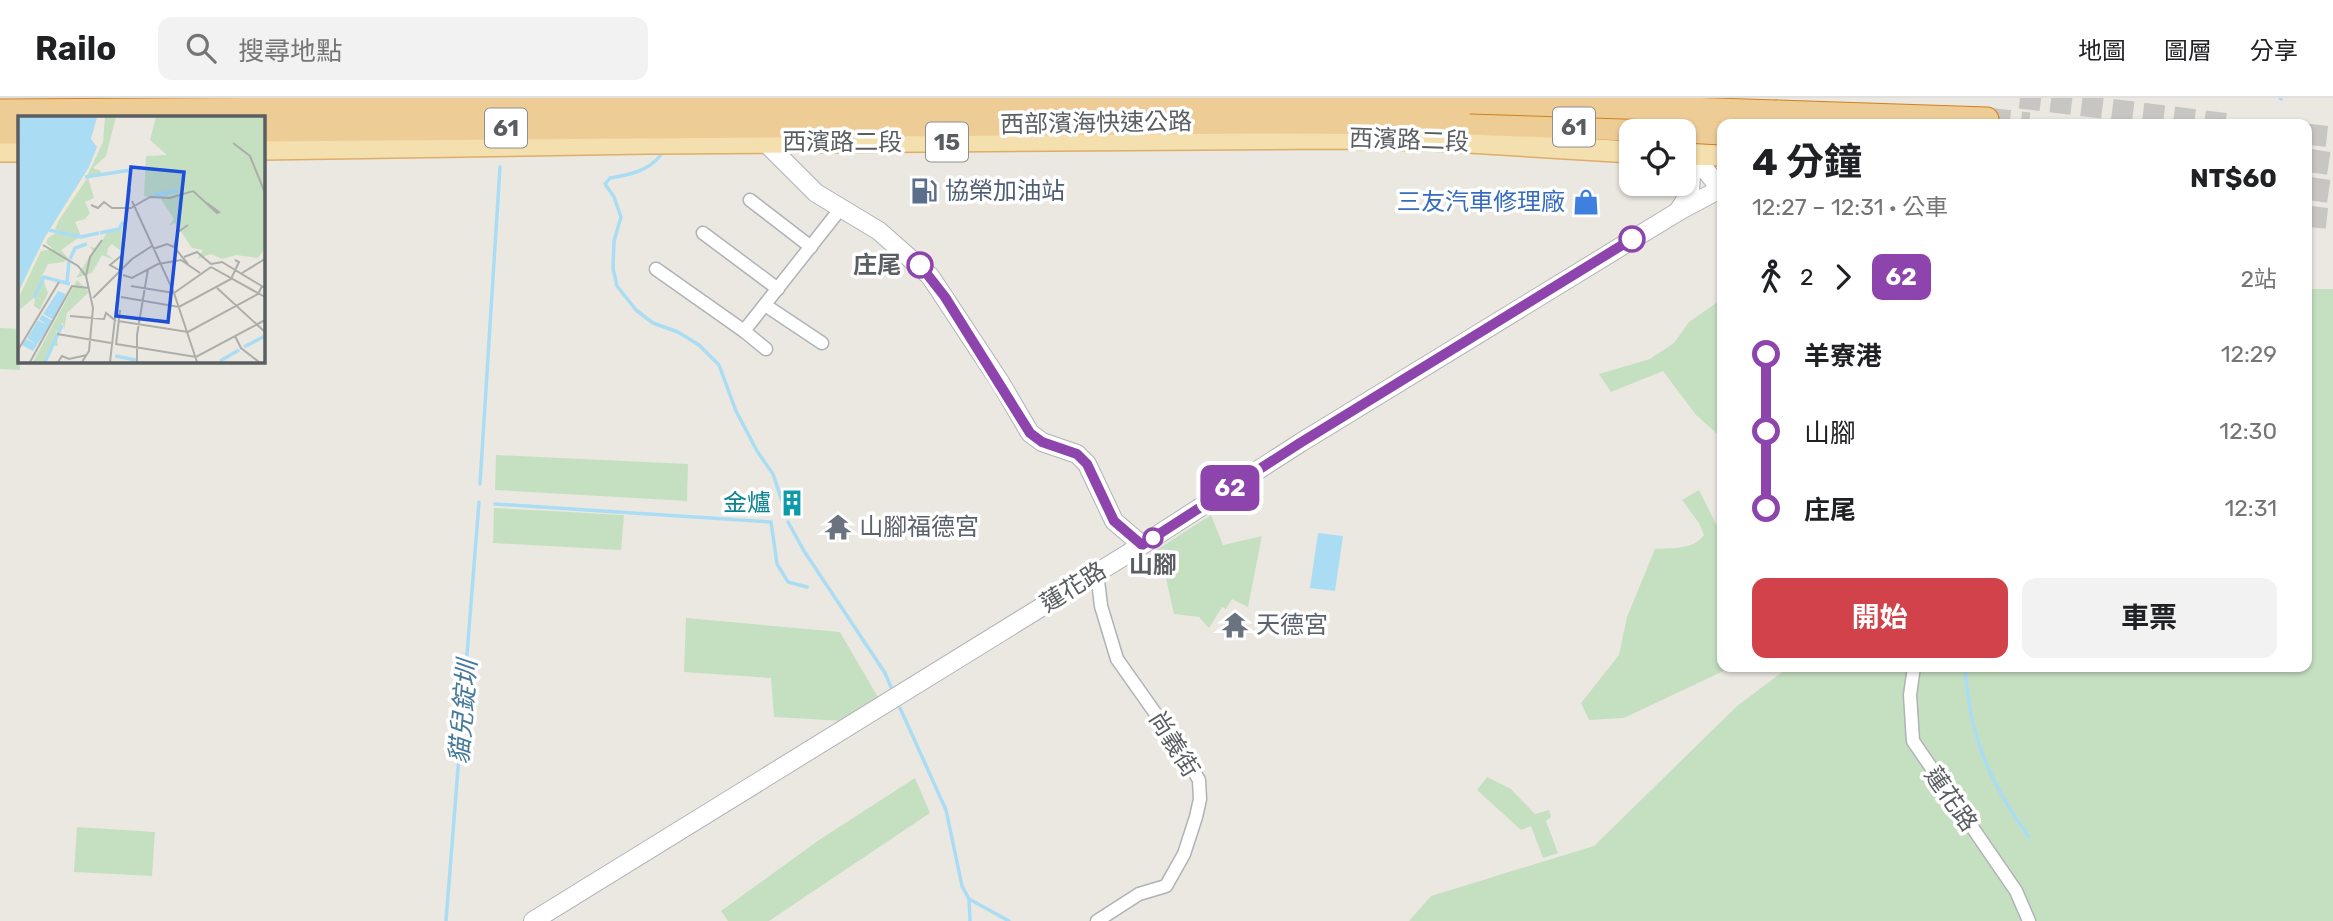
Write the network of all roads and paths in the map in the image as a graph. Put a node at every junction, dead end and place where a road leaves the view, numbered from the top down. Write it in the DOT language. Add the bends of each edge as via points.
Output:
graph roads {
  1 [pos="1691,98"];
  2 [pos="728,102"];
  3 [pos="0,111"];
  4 [pos="1470,112"];
  5 [pos="1690,119"];
  6 [pos="1987,119"];
  7 [pos="1619,126"];
  8 [pos="264,130"];
  9 [pos="0,132"];
  10 [pos="18,132"];
  11 [pos="1696,132"];
  12 [pos="1717,133"];
  13 [pos="758,135"];
  14 [pos="264,149"];
  15 [pos="0,151"];
  16 [pos="18,151"];
  17 [pos="1619,151"];
  18 [pos="1696,154"];
  19 [pos="1717,155"];
  20 [pos="1696,162"];
  21 [pos="1717,184"];
  22 [pos="1717,192"];
  23 [pos="1688,196"];
  24 [pos="750,200"];
  25 [pos="841,208"];
  26 [pos="1679,211"];
  27 [pos="703,233"];
  28 [pos="811,247"];
  29 [pos="656,269"];
  30 [pos="778,289"];
  31 [pos="765,305"];
  32 [pos="744,331"];
  33 [pos="822,343"];
  34 [pos="766,349"];
  35 [pos="1142,545"];
  36 [pos="1097,572"];
  37 [pos="1913,672"];
  38 [pos="533,921"];
  39 [pos="1097,921"];
  40 [pos="2029,921"];
  1 -- 5 [label="street"];
  2 -- 3 [label="highway, 西部濱海快速公路 / 61"];
  2 -- 4 [label="highway, 西部濱海快速公路 / 61"];
  2 -- 13 [label="street"];
  4 -- 6 [label="highway, 西部濱海快速公路 / 61, bridge" via="1777,112"];
  4 -- 7 [label="highway, 西部濱海快速公路 / 61"];
  4 -- 13 [label="highway, 西部濱海快速公路 / 61"];
  8 -- 13 [label="highway, 西部濱海快速公路 / 61"];
  9 -- 10 [label="highway"];
  11 -- 12 [label="highway, bridge"];
  13 -- 14 [label="main road, 西濱路二段 / 15"];
  13 -- 17 [label="main road, 西濱路二段 / 15" via="1334,138"];
  13 -- 25 [label="street" via="816,193"];
  15 -- 16 [label="main road"];
  18 -- 19 [label="main road"];
  20 -- 21 [label="street, 蓮花路"];
  22 -- 26 [label="street, 蓮花路"];
  23 -- 26 [label="street"];
  24 -- 28 [label="street"];
  25 -- 28 [label="street"];
  25 -- 35 [label="street" via="879,231 930,276 1030,433 1077,454 1087,464 1114,521"];
  26 -- 35 [label="street, 蓮花路"];
  27 -- 30 [label="street"];
  28 -- 30 [label="street"];
  29 -- 32 [label="street"];
  30 -- 31 [label="street"];
  31 -- 32 [label="street"];
  31 -- 33 [label="street"];
  32 -- 34 [label="street"];
  35 -- 36 [label="street, 蓮花路"];
  36 -- 38 [label="street, 蓮花路"];
  36 -- 39 [label="street, 尚義街" via="1101,606 1117,659 1182,751 1199,780 1200,799 1184,854 1166,886 1139,894"];
  37 -- 40 [label="street, 蓮花路" via="1913,741 2015,891"];
}
